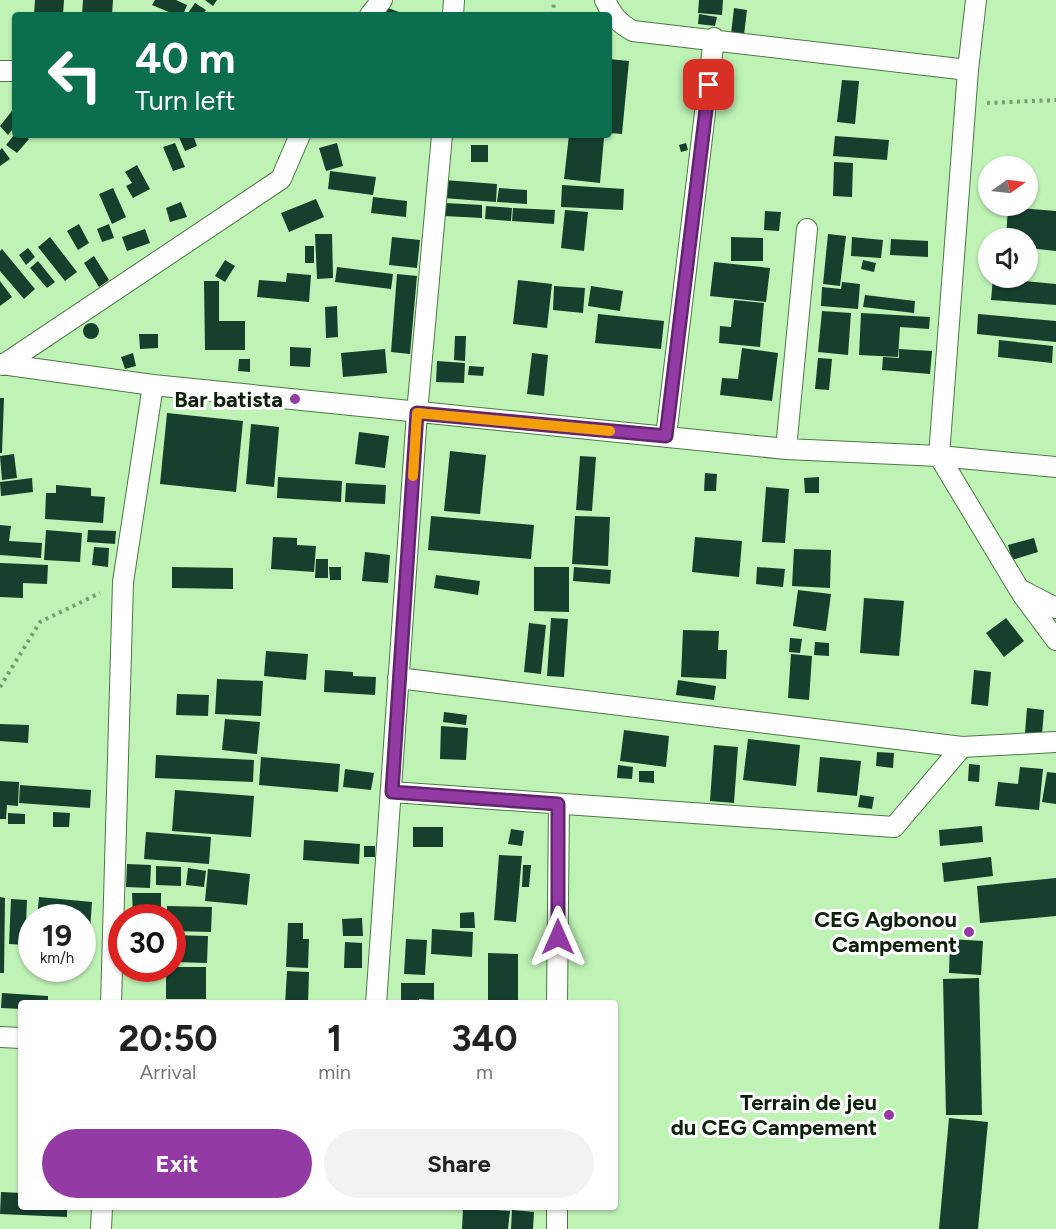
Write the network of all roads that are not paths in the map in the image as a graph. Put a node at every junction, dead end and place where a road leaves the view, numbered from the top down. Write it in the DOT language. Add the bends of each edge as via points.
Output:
graph roads {
  1 [pos="382,0"];
  2 [pos="976,0"];
  3 [pos="372,12"];
  4 [pos="612,16"];
  5 [pos="714,38"];
  6 [pos="968,70"];
  7 [pos="299,138"];
  8 [pos="442,138"];
  9 [pos="807,229"];
  10 [pos="1,365"];
  11 [pos="153,385"];
  12 [pos="417,413"];
  13 [pos="666,436"];
  14 [pos="786,449"];
  15 [pos="939,456"];
  16 [pos="1056,467"];
  17 [pos="1019,589"];
  18 [pos="1056,608"];
  19 [pos="1056,640"];
  20 [pos="398,678"];
  21 [pos="1056,742"];
  22 [pos="962,747"];
  23 [pos="392,792"];
  24 [pos="558,804"];
  25 [pos="111,1000"];
  26 [pos="376,1000"];
  27 [pos="557,1000"];
  28 [pos="0,1037"];
  29 [pos="18,1038"];
  30 [pos="102,1210"];
  31 [pos="557,1210"];
  32 [pos="101,1229"];
  33 [pos="557,1229"];
  1 -- 3 [label="street"];
  2 -- 6 [label="street"];
  4 -- 5 [label="street" via="633,30"];
  5 -- 6 [label="street"];
  5 -- 13 [label="street"];
  6 -- 15 [label="street"];
  7 -- 10 [label="street" via="281,179"];
  8 -- 12 [label="street"];
  9 -- 14 [label="street"];
  10 -- 11 [label="street"];
  11 -- 12 [label="street"];
  11 -- 25 [label="street" via="123,582"];
  12 -- 13 [label="street"];
  12 -- 20 [label="street"];
  13 -- 14 [label="street"];
  14 -- 15 [label="street"];
  15 -- 16 [label="street"];
  15 -- 17 [label="street"];
  17 -- 18 [label="street"];
  17 -- 19 [label="street"];
  20 -- 22 [label="street"];
  20 -- 23 [label="street"];
  21 -- 22 [label="street"];
  22 -- 24 [label="street" via="894,827"];
  23 -- 24 [label="street"];
  23 -- 26 [label="street"];
  24 -- 27 [label="street"];
  28 -- 29 [label="street"];
  30 -- 32 [label="street"];
  31 -- 33 [label="street"];
}
